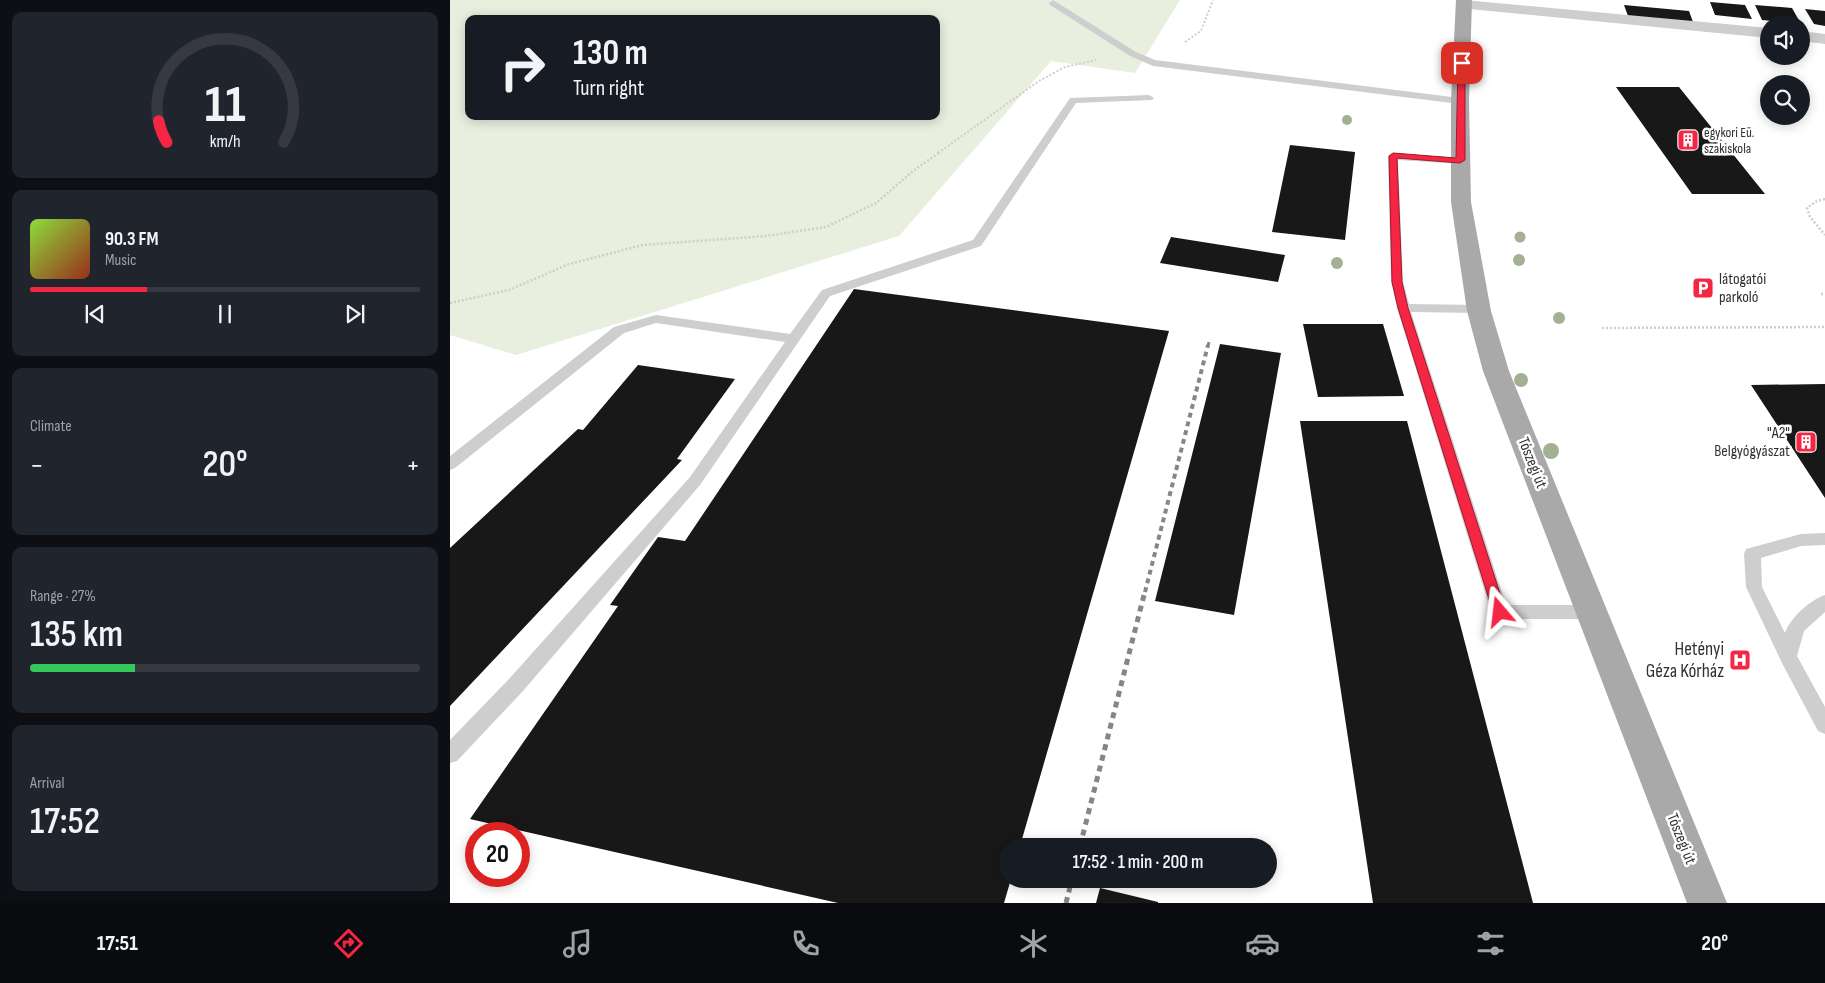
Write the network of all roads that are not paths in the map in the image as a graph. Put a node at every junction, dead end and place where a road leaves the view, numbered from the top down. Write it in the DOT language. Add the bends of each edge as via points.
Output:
graph roads {
  1 [pos="1053,3"];
  2 [pos="1464,3"];
  3 [pos="1760,32"];
  4 [pos="1810,37"];
  5 [pos="1825,39"];
  6 [pos="1149,98"];
  7 [pos="1460,101"];
  8 [pos="1460,160"];
  9 [pos="1403,308"];
  10 [pos="1479,309"];
  11 [pos="794,339"];
  12 [pos="450,464"];
  13 [pos="1825,539"];
  14 [pos="1825,602"];
  15 [pos="1591,612"];
  16 [pos="1788,657"];
  17 [pos="1825,725"];
  18 [pos="450,754"];
  19 [pos="1707,903"];
  1 -- 7 [label="lane" via="1133,54 1153,63"];
  2 -- 3 [label="street"];
  2 -- 7 [label="main road, Tószegi út"];
  4 -- 5 [label="street"];
  6 -- 11 [label="lane" via="1073,100 977,243 826,294"];
  7 -- 8 [label="main road, Tószegi út"];
  8 -- 9 [label="lane" via="1393,156 1397,282"];
  8 -- 10 [label="main road, Tószegi út" via="1461,202"];
  9 -- 10 [label="lane"];
  9 -- 15 [label="lane" via="1500,612"];
  10 -- 15 [label="main road, Tószegi út" via="1496,371"];
  11 -- 12 [label="lane" via="656,319 619,330"];
  11 -- 18 [label="lane" via="695,482 516,685"];
  13 -- 16 [label="lane" via="1801,540 1752,554 1754,586"];
  14 -- 16 [label="lane" via="1796,627"];
  15 -- 19 [label="main road, Tószegi út"];
  16 -- 17 [label="lane"];
}
